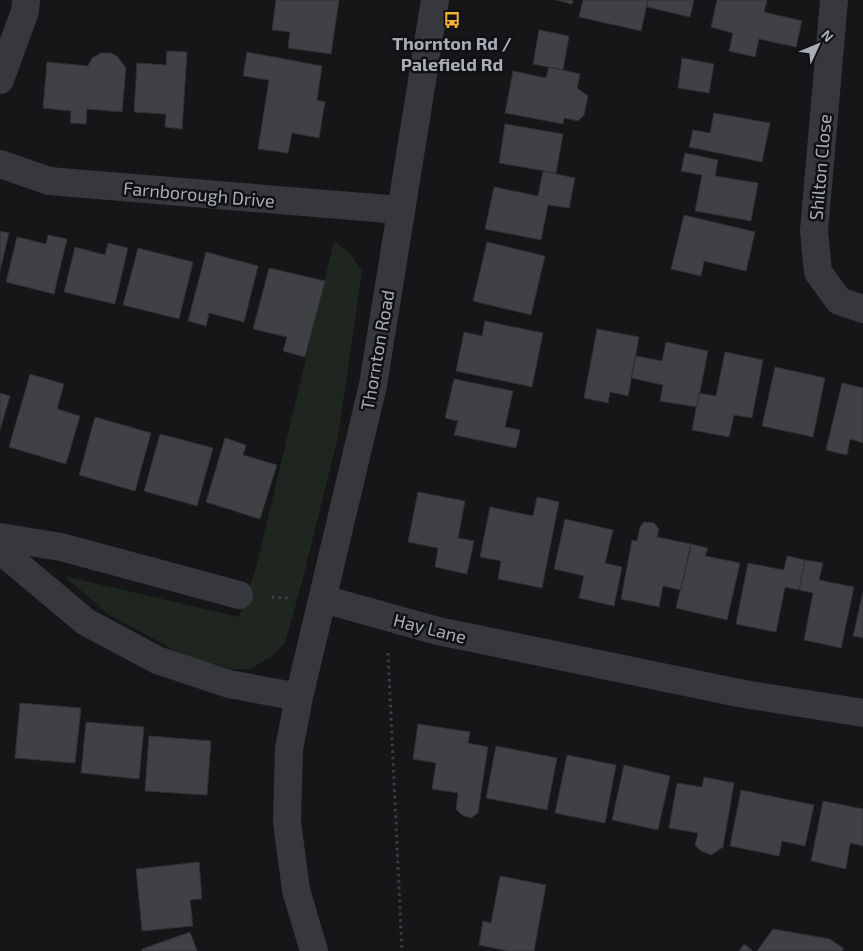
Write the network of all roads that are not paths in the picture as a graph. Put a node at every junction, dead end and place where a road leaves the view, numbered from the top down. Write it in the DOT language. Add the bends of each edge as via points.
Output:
graph roads {
  1 [pos="26,0"];
  2 [pos="435,0"];
  3 [pos="834,0"];
  4 [pos="0,80"];
  5 [pos="0,164"];
  6 [pos="400,210"];
  7 [pos="863,309"];
  8 [pos="0,537"];
  9 [pos="0,550"];
  10 [pos="239,595"];
  11 [pos="323,599"];
  12 [pos="300,697"];
  13 [pos="863,714"];
  14 [pos="314,951"];
  1 -- 4 [label="street"];
  2 -- 6 [label="street, Thornton Road"];
  3 -- 7 [label="street, Shilton Close" via="814,231 818,272 839,301"];
  5 -- 6 [label="street, Farnborough Drive" via="49,181"];
  6 -- 11 [label="street, Thornton Road" via="373,385"];
  8 -- 10 [label="street" via="61,547"];
  9 -- 12 [label="street" via="86,622 157,660 229,684"];
  11 -- 12 [label="street, Thornton Road"];
  11 -- 13 [label="street, Hay Lane" via="438,631 734,692"];
  12 -- 14 [label="street, Thornton Road" via="289,750 287,822 296,890"];
}
